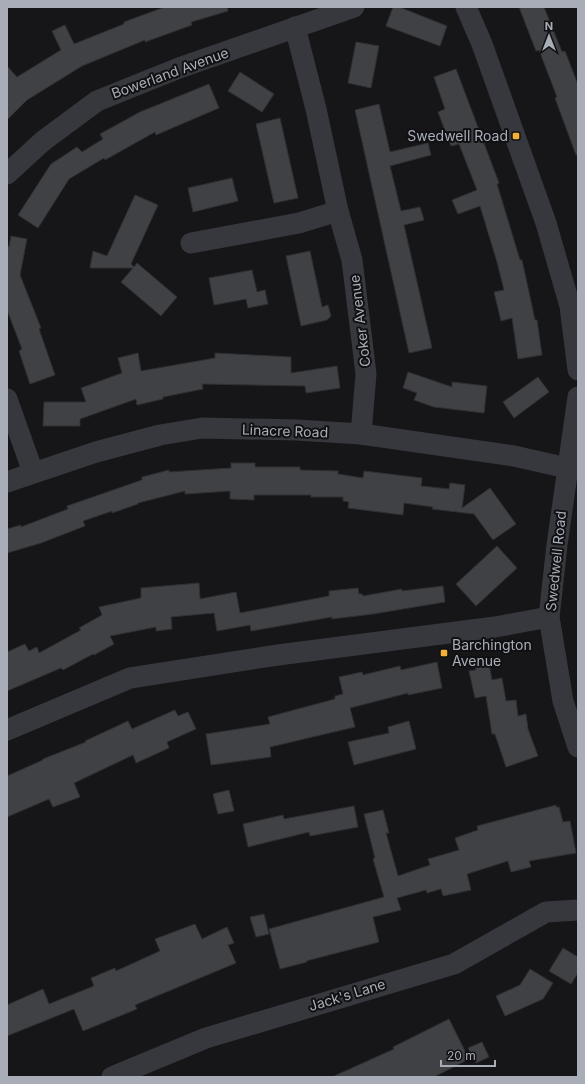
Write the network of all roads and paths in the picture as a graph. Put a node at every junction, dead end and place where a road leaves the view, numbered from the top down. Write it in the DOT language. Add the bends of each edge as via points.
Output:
graph roads {
  1 [pos="354,7"];
  2 [pos="466,7"];
  3 [pos="295,27"];
  4 [pos="7,174"];
  5 [pos="338,211"];
  6 [pos="191,243"];
  7 [pos="574,305"];
  8 [pos="578,370"];
  9 [pos="7,399"];
  10 [pos="578,399"];
  11 [pos="361,434"];
  12 [pos="567,468"];
  13 [pos="33,472"];
  14 [pos="7,482"];
  15 [pos="549,617"];
  16 [pos="7,730"];
  17 [pos="578,747"];
  18 [pos="578,910"];
  19 [pos="112,1077"];
  1 -- 3 [label="street, Bowerland Avenue"];
  2 -- 7 [label="street" via="482,44"];
  3 -- 4 [label="street, Bowerland Avenue" via="179,68 97,101 43,141"];
  3 -- 5 [label="street, Coker Avenue"];
  5 -- 6 [label="street" via="299,223"];
  5 -- 11 [label="street, Coker Avenue" via="352,260 366,374"];
  7 -- 8 [label="street"];
  9 -- 13 [label="street"];
  10 -- 12 [label="street, Swedwell Road"];
  11 -- 12 [label="street, Linacre Road" via="514,456"];
  11 -- 13 [label="street, Linacre Road" via="202,428 160,435"];
  12 -- 15 [label="street, Swedwell Road"];
  13 -- 14 [label="street, Linacre Road"];
  15 -- 16 [label="street" via="495,628 278,655 130,678"];
  15 -- 17 [label="street, Swedwell Road" via="563,701"];
  18 -- 19 [label="street, Jack's Lane" via="546,912 454,964 206,1038"];
}
